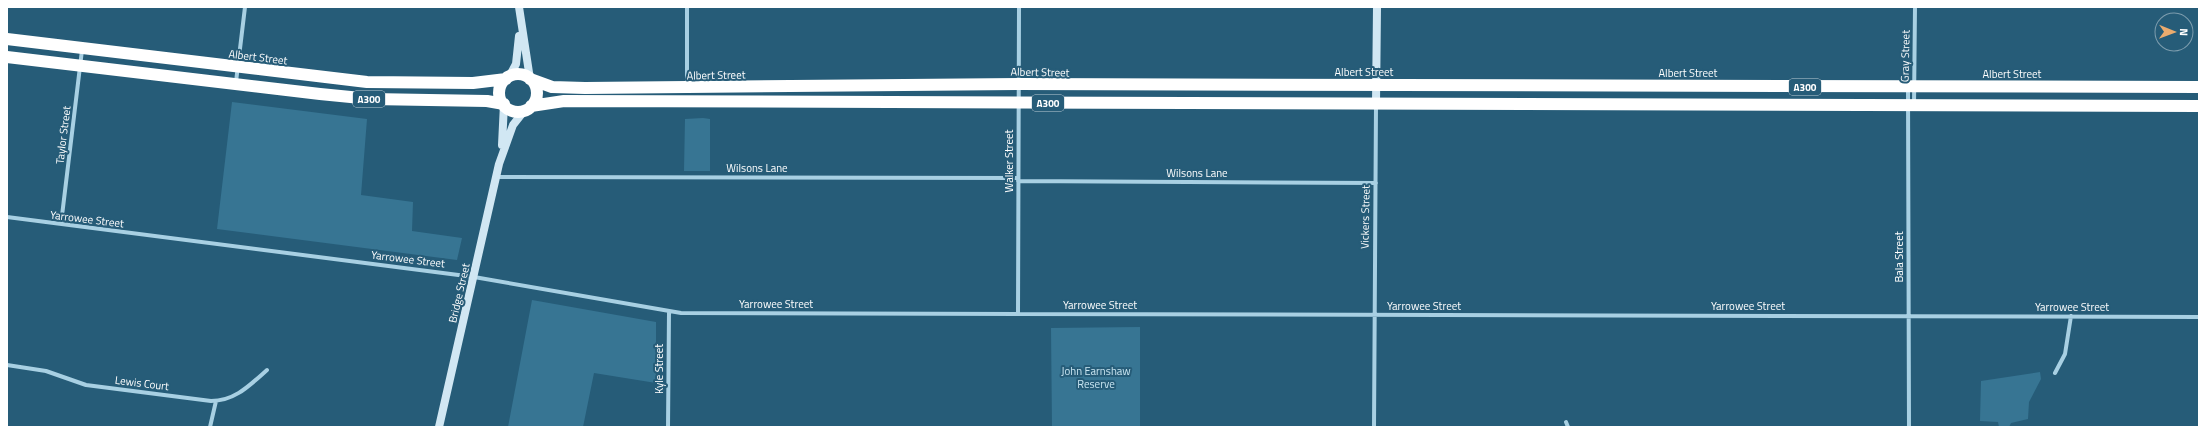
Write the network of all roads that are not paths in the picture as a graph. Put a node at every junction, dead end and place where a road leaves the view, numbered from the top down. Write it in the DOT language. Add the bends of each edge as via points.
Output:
graph roads {
  1 [pos="245,7"];
  2 [pos="519,7"];
  3 [pos="687,7"];
  4 [pos="1019,7"];
  5 [pos="1377,7"];
  6 [pos="1915,7"];
  7 [pos="520,24"];
  8 [pos="7,40"];
  9 [pos="82,48"];
  10 [pos="7,57"];
  11 [pos="80,66"];
  12 [pos="238,68"];
  13 [pos="508,78"];
  14 [pos="530,79"];
  15 [pos="1019,84"];
  16 [pos="235,85"];
  17 [pos="1376,85"];
  18 [pos="1911,87"];
  19 [pos="2199,87"];
  20 [pos="687,89"];
  21 [pos="1018,102"];
  22 [pos="1376,103"];
  23 [pos="504,104"];
  24 [pos="1911,105"];
  25 [pos="2199,106"];
  26 [pos="528,108"];
  27 [pos="500,164"];
  28 [pos="496,177"];
  29 [pos="1018,180"];
  30 [pos="1376,183"];
  31 [pos="7,217"];
  32 [pos="61,224"];
  33 [pos="474,277"];
  34 [pos="669,312"];
  35 [pos="1018,314"];
  36 [pos="1374,315"];
  37 [pos="1908,316"];
  38 [pos="2071,316"];
  39 [pos="2199,317"];
  40 [pos="7,365"];
  41 [pos="267,370"];
  42 [pos="2055,373"];
  43 [pos="216,401"];
  44 [pos="210,427"];
  45 [pos="439,427"];
  46 [pos="668,427"];
  47 [pos="1374,427"];
  48 [pos="1909,427"];
  1 -- 12 [label="street"];
  2 -- 7 [label="main road"];
  3 -- 20 [label="street"];
  4 -- 15 [label="street, Walker Street"];
  5 -- 17 [label="main road, Vickers Street"];
  6 -- 18 [label="street, Gray Street"];
  7 -- 13 [label="main road" via="517,62"];
  7 -- 14 [label="main road"];
  8 -- 9 [label="highway, Albert Street / A300"];
  9 -- 11 [label="street, Taylor Street"];
  9 -- 12 [label="highway, Albert Street / A300"];
  10 -- 11 [label="highway, A300"];
  11 -- 16 [label="highway, A300"];
  11 -- 32 [label="street, Taylor Street"];
  12 -- 13 [label="highway, Albert Street / A300" via="367,82 473,83"];
  12 -- 16 [label="street"];
  13 -- 14 [label="highway" via="522,75"];
  13 -- 23 [label="highway" via="501,85 500,93"];
  14 -- 20 [label="highway, Albert Street / A300" via="558,88"];
  14 -- 26 [label="highway" via="537,92 536,100"];
  15 -- 17 [label="highway, Albert Street / A300"];
  15 -- 20 [label="highway, Albert Street / A300"];
  15 -- 21 [label="street, Walker Street"];
  16 -- 23 [label="highway, A300" via="371,99 483,101"];
  17 -- 18 [label="highway, Albert Street / A300"];
  17 -- 22 [label="main road, Vickers Street"];
  18 -- 19 [label="highway, Albert Street / A300"];
  18 -- 24 [label="street, Gray Street"];
  21 -- 22 [label="highway, A300"];
  21 -- 26 [label="highway, A300" via="564,101"];
  21 -- 29 [label="street, Walker Street"];
  22 -- 24 [label="highway, A300"];
  22 -- 30 [label="street, Vickers Street"];
  23 -- 26 [label="highway" via="515,112"];
  23 -- 27 [label="main road"];
  24 -- 25 [label="highway, A300"];
  24 -- 37 [label="street, Bala Street"];
  26 -- 27 [label="main road" via="513,125"];
  27 -- 28 [label="main road, Bridge Street"];
  28 -- 29 [label="street, Wilsons Lane"];
  28 -- 33 [label="main road, Bridge Street"];
  29 -- 30 [label="street, Wilsons Lane"];
  29 -- 35 [label="street, Walker Street"];
  30 -- 36 [label="street, Vickers Street"];
  31 -- 32 [label="street, Yarrowee Street"];
  32 -- 33 [label="street, Yarrowee Street"];
  33 -- 34 [label="street, Yarrowee Street"];
  33 -- 45 [label="main road, Bridge Street"];
  34 -- 35 [label="street, Yarrowee Street"];
  34 -- 46 [label="street, Kyle Street"];
  35 -- 36 [label="street, Yarrowee Street"];
  36 -- 37 [label="street, Yarrowee Street"];
  36 -- 47 [label="street, Vickers Street"];
  37 -- 38 [label="street, Yarrowee Street"];
  37 -- 48 [label="street, Bala Street"];
  38 -- 39 [label="street, Yarrowee Street"];
  38 -- 42 [label="street" via="2065,354"];
  40 -- 43 [label="street, Lewis Court" via="50,372 86,385"];
  41 -- 43 [label="street, Lewis Court" via="243,391"];
  43 -- 44 [label="street"];
}
